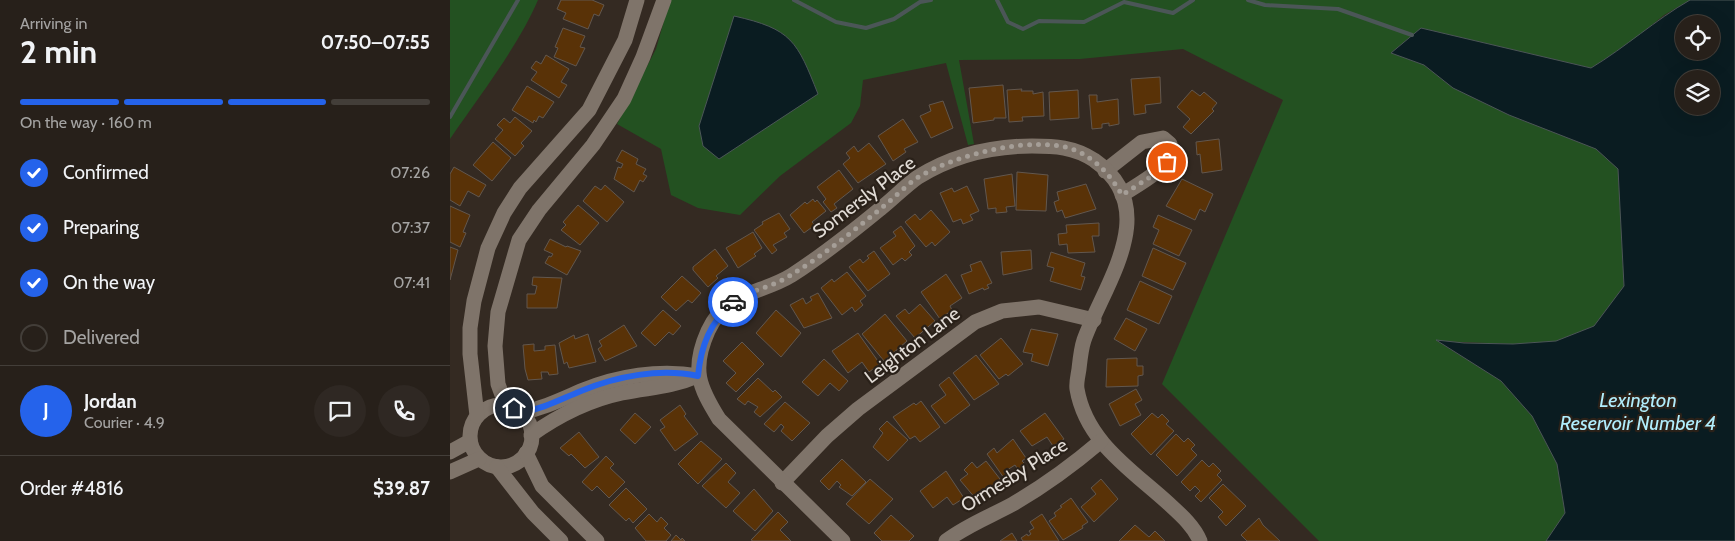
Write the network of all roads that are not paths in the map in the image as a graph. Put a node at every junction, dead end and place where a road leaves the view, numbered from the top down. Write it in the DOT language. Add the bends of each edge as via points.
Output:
graph roads {
  1 [pos="637,0"];
  2 [pos="664,0"];
  3 [pos="586,113"];
  4 [pos="606,126"];
  5 [pos="1105,171"];
  6 [pos="1122,195"];
  7 [pos="494,234"];
  8 [pos="517,245"];
  9 [pos="1094,320"];
  10 [pos="698,376"];
  11 [pos="506,406"];
  12 [pos="520,413"];
  13 [pos="477,416"];
  14 [pos="531,435"];
  15 [pos="470,441"];
  16 [pos="1101,441"];
  17 [pos="450,452"];
  18 [pos="526,453"];
  19 [pos="479,459"];
  20 [pos="497,467"];
  21 [pos="450,472"];
  22 [pos="782,483"];
  23 [pos="561,541"];
  24 [pos="597,541"];
  25 [pos="843,541"];
  26 [pos="946,541"];
  27 [pos="1200,541"];
  1 -- 3 [label="street" via="625,40"];
  2 -- 4 [label="street" via="624,99"];
  3 -- 4 [label="street"];
  3 -- 7 [label="street" via="520,188"];
  4 -- 8 [label="street" via="539,210"];
  5 -- 6 [label="street, Somersly Place"];
  5 -- 6 [label="street" via="1142,142 1163,138 1170,144 1172,154 1167,162 1155,174"];
  5 -- 10 [label="street, Somersly Place" via="1095,161 1059,146 1024,146 973,153 947,162 917,178 789,277 738,297 709,330 700,352"];
  6 -- 9 [label="street, Somersly Place" via="1128,220 1124,246 1118,268"];
  7 -- 8 [label="street"];
  7 -- 13 [label="street" via="480,273 470,328"];
  8 -- 11 [label="street" via="498,312 495,346 498,384"];
  9 -- 16 [label="street, Somersly Place" via="1084,341 1076,388 1086,416"];
  9 -- 22 [label="street, Leighton Lane" via="1039,307 1002,310 975,322 858,410 827,436"];
  10 -- 12 [label="street" via="678,372 656,373 610,381 543,408"];
  10 -- 14 [label="street" via="675,385 623,393 586,404 558,416"];
  10 -- 22 [label="street, Somersly Place" via="706,399 719,419"];
  11 -- 12 [label="street"];
  11 -- 13 [label="street" via="485,409"];
  12 -- 14 [label="street" via="530,426"];
  13 -- 15 [label="street"];
  14 -- 18 [label="street"];
  15 -- 17 [label="street"];
  15 -- 19 [label="street"];
  16 -- 26 [label="street, Ormesby Place" via="1014,504"];
  16 -- 27 [label="street, Somersly Place" via="1109,452 1186,520"];
  18 -- 20 [label="street" via="514,464"];
  18 -- 24 [label="street" via="542,486"];
  19 -- 20 [label="street"];
  19 -- 21 [label="street"];
  20 -- 23 [label="street" via="533,513"];
  22 -- 25 [label="street, Somersly Place"];
}
